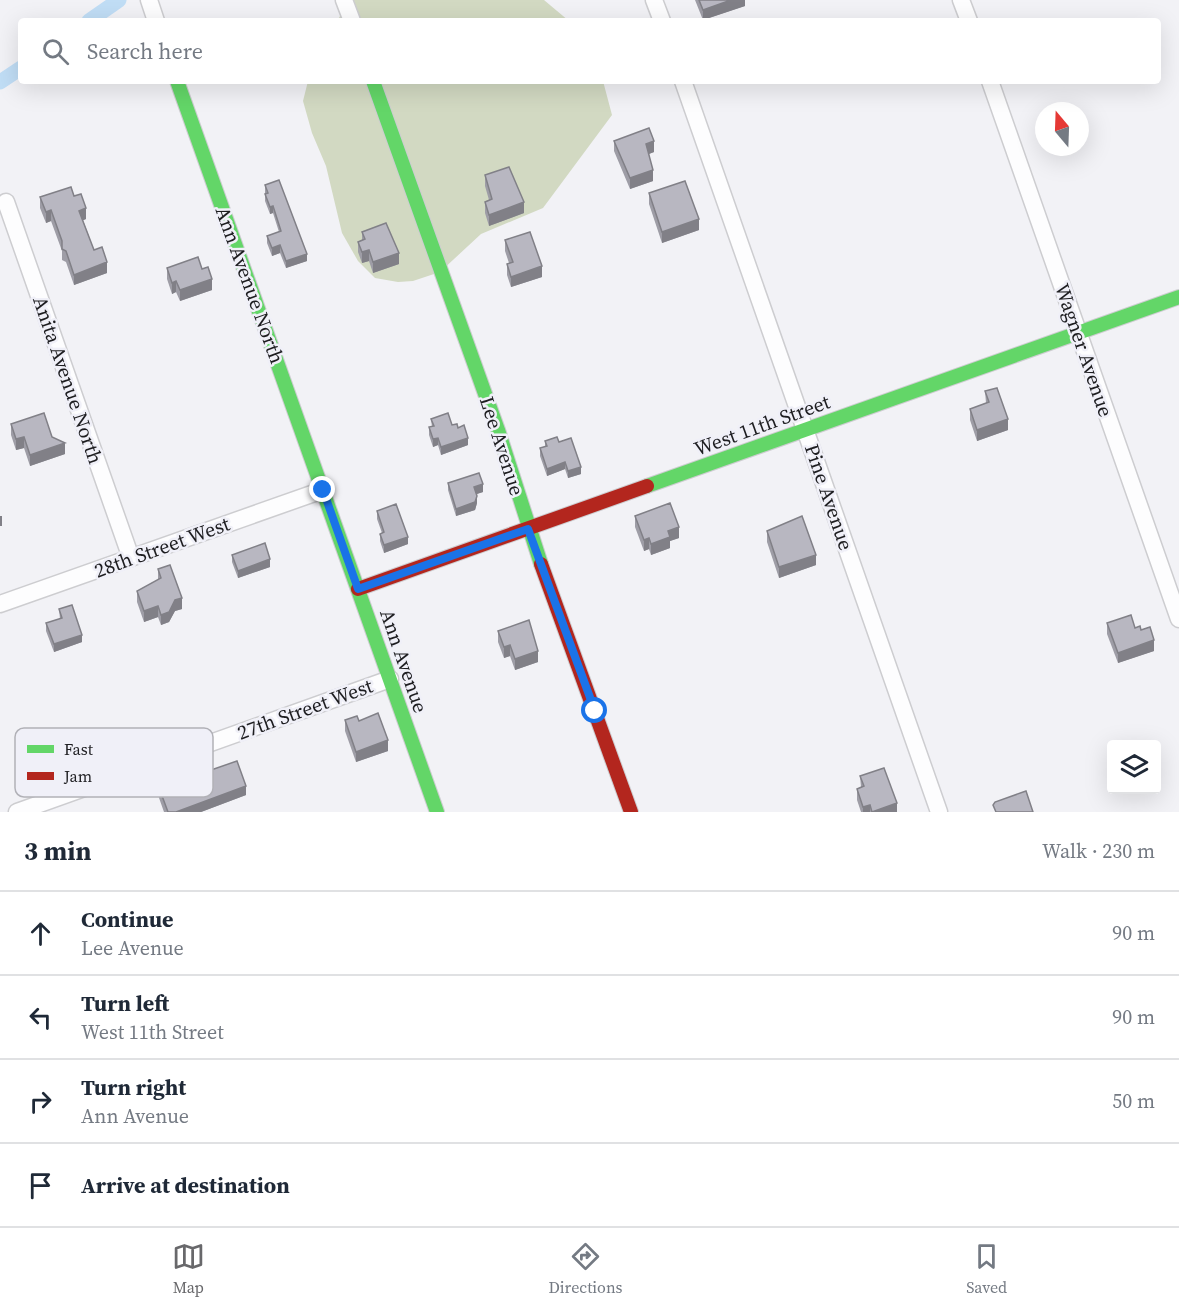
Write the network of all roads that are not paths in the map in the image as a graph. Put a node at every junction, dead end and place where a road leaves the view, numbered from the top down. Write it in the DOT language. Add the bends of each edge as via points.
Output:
graph roads {
  1 [pos="149,0"];
  2 [pos="344,0"];
  3 [pos="654,0"];
  4 [pos="962,0"];
  5 [pos="155,18"];
  6 [pos="351,18"];
  7 [pos="661,18"];
  8 [pos="968,18"];
  9 [pos="178,84"];
  10 [pos="374,84"];
  11 [pos="684,84"];
  12 [pos="991,84"];
  13 [pos="6,202"];
  14 [pos="1179,297"];
  15 [pos="1078,333"];
  16 [pos="806,431"];
  17 [pos="323,490"];
  18 [pos="528,529"];
  19 [pos="131,558"];
  20 [pos="358,589"];
  21 [pos="0,604"];
  22 [pos="1179,619"];
  23 [pos="390,679"];
  24 [pos="213,742"];
  25 [pos="59,797"];
  26 [pos="17,812"];
  27 [pos="437,812"];
  28 [pos="630,812"];
  29 [pos="939,812"];
  1 -- 5 [label="street"];
  2 -- 6 [label="street"];
  3 -- 7 [label="street"];
  4 -- 8 [label="street"];
  9 -- 17 [label="street, Ann Avenue North"];
  10 -- 18 [label="street, Lee Avenue" via="498,430"];
  11 -- 16 [label="street, Pine Avenue"];
  12 -- 15 [label="street, Wagner Avenue"];
  13 -- 19 [label="street, Anita Avenue North"];
  14 -- 15 [label="street, West 11th Street"];
  15 -- 16 [label="street, West 11th Street"];
  15 -- 22 [label="street, Wagner Avenue"];
  16 -- 18 [label="street, West 11th Street"];
  16 -- 29 [label="street, Pine Avenue"];
  17 -- 19 [label="street, 28th Street West"];
  17 -- 20 [label="street, Ann Avenue"];
  18 -- 20 [label="street, West 11th Street"];
  18 -- 28 [label="street, Lee Avenue"];
  19 -- 21 [label="street, 28th Street West"];
  20 -- 23 [label="street, Ann Avenue"];
  23 -- 24 [label="street, 27th Street West"];
  23 -- 27 [label="street, Ann Avenue"];
  25 -- 26 [label="street, 27th Street West"];
}
